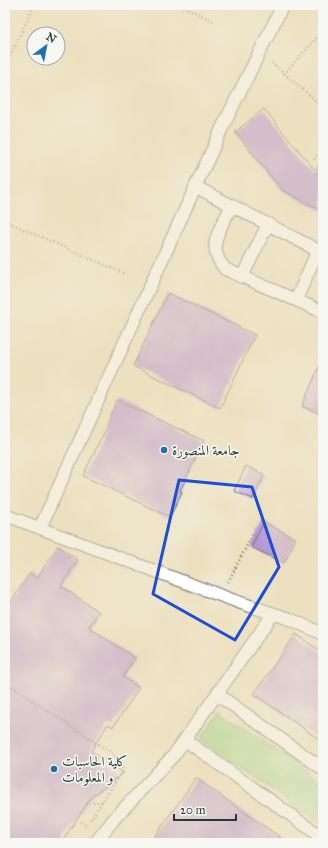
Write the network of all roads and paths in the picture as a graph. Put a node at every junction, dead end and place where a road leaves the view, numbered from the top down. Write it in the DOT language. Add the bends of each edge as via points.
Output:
graph roads {
  1 [pos="34,5"];
  2 [pos="180,5"];
  3 [pos="283,5"];
  4 [pos="213,21"];
  5 [pos="323,31"];
  6 [pos="259,53"];
  7 [pos="5,68"];
  8 [pos="284,74"];
  9 [pos="323,107"];
  10 [pos="323,147"];
  11 [pos="314,159"];
  12 [pos="323,169"];
  13 [pos="317,174"];
  14 [pos="196,187"];
  15 [pos="232,205"];
  16 [pos="5,221"];
  17 [pos="268,224"];
  18 [pos="320,252"];
  19 [pos="123,273"];
  20 [pos="242,277"];
  21 [pos="296,300"];
  22 [pos="323,312"];
  23 [pos="5,515"];
  24 [pos="40,528"];
  25 [pos="254,532"];
  26 [pos="221,596"];
  27 [pos="273,614"];
  28 [pos="323,634"];
  29 [pos="5,682"];
  30 [pos="217,694"];
  31 [pos="186,740"];
  32 [pos="323,769"];
  33 [pos="103,801"];
  34 [pos="93,803"];
  35 [pos="323,838"];
  36 [pos="75,843"];
  37 [pos="94,843"];
  1 -- 7 [label="path"];
  2 -- 4 [label="path"];
  3 -- 6 [label="lane"];
  5 -- 8 [label="path"];
  6 -- 8 [label="path"];
  6 -- 14 [label="lane"];
  8 -- 9 [label="path"];
  10 -- 11 [label="path"];
  12 -- 13 [label="path"];
  14 -- 15 [label="lane"];
  14 -- 24 [label="lane"];
  15 -- 17 [label="lane"];
  15 -- 20 [label="lane" via="216,238 215,249 218,260 225,270"];
  16 -- 19 [label="path"];
  17 -- 18 [label="lane"];
  17 -- 20 [label="lane"];
  18 -- 21 [label="lane"];
  20 -- 21 [label="lane"];
  21 -- 22 [label="lane"];
  23 -- 24 [label="lane"];
  24 -- 26 [label="lane"];
  25 -- 26 [label="path"];
  26 -- 27 [label="lane"];
  27 -- 28 [label="lane"];
  27 -- 30 [label="lane"];
  29 -- 33 [label="path" via="120,759 123,766 121,773"];
  30 -- 31 [label="lane"];
  30 -- 32 [label="lane"];
  31 -- 35 [label="lane"];
  31 -- 37 [label="lane"];
  33 -- 34 [label="path"];
  33 -- 36 [label="path"];
}
